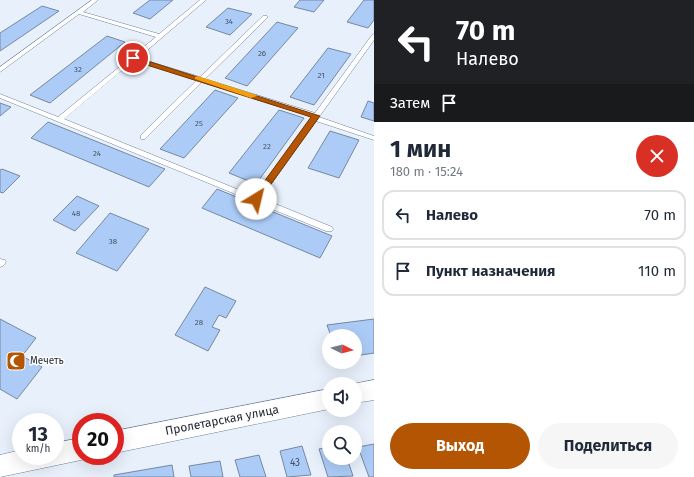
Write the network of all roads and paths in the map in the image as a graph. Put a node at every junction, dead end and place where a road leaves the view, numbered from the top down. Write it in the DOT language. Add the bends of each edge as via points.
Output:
graph roads {
  1 [pos="95,0"];
  2 [pos="203,0"];
  3 [pos="78,12"];
  4 [pos="265,17"];
  5 [pos="160,36"];
  6 [pos="374,36"];
  7 [pos="133,58"];
  8 [pos="0,70"];
  9 [pos="202,79"];
  10 [pos="0,96"];
  11 [pos="315,117"];
  12 [pos="59,120"];
  13 [pos="143,137"];
  14 [pos="374,138"];
  15 [pos="256,199"];
  16 [pos="329,229"];
  17 [pos="374,390"];
  18 [pos="362,393"];
  19 [pos="322,400"];
  20 [pos="124,440"];
  21 [pos="12,463"];
  22 [pos="0,466"];
  1 -- 3 [label="lane"];
  2 -- 5 [label="lane"];
  3 -- 5 [label="lane"];
  3 -- 8 [label="lane"];
  4 -- 9 [label="lane"];
  5 -- 7 [label="lane"];
  6 -- 11 [label="lane"];
  7 -- 9 [label="lane"];
  7 -- 12 [label="lane"];
  9 -- 11 [label="lane"];
  9 -- 13 [label="lane"];
  10 -- 12 [label="lane"];
  11 -- 14 [label="lane"];
  11 -- 15 [label="lane"];
  12 -- 15 [label="lane"];
  15 -- 16 [label="lane"];
  17 -- 18 [label="street"];
  19 -- 20 [label="street, Пролетарская улица"];
  21 -- 22 [label="street"];
}
